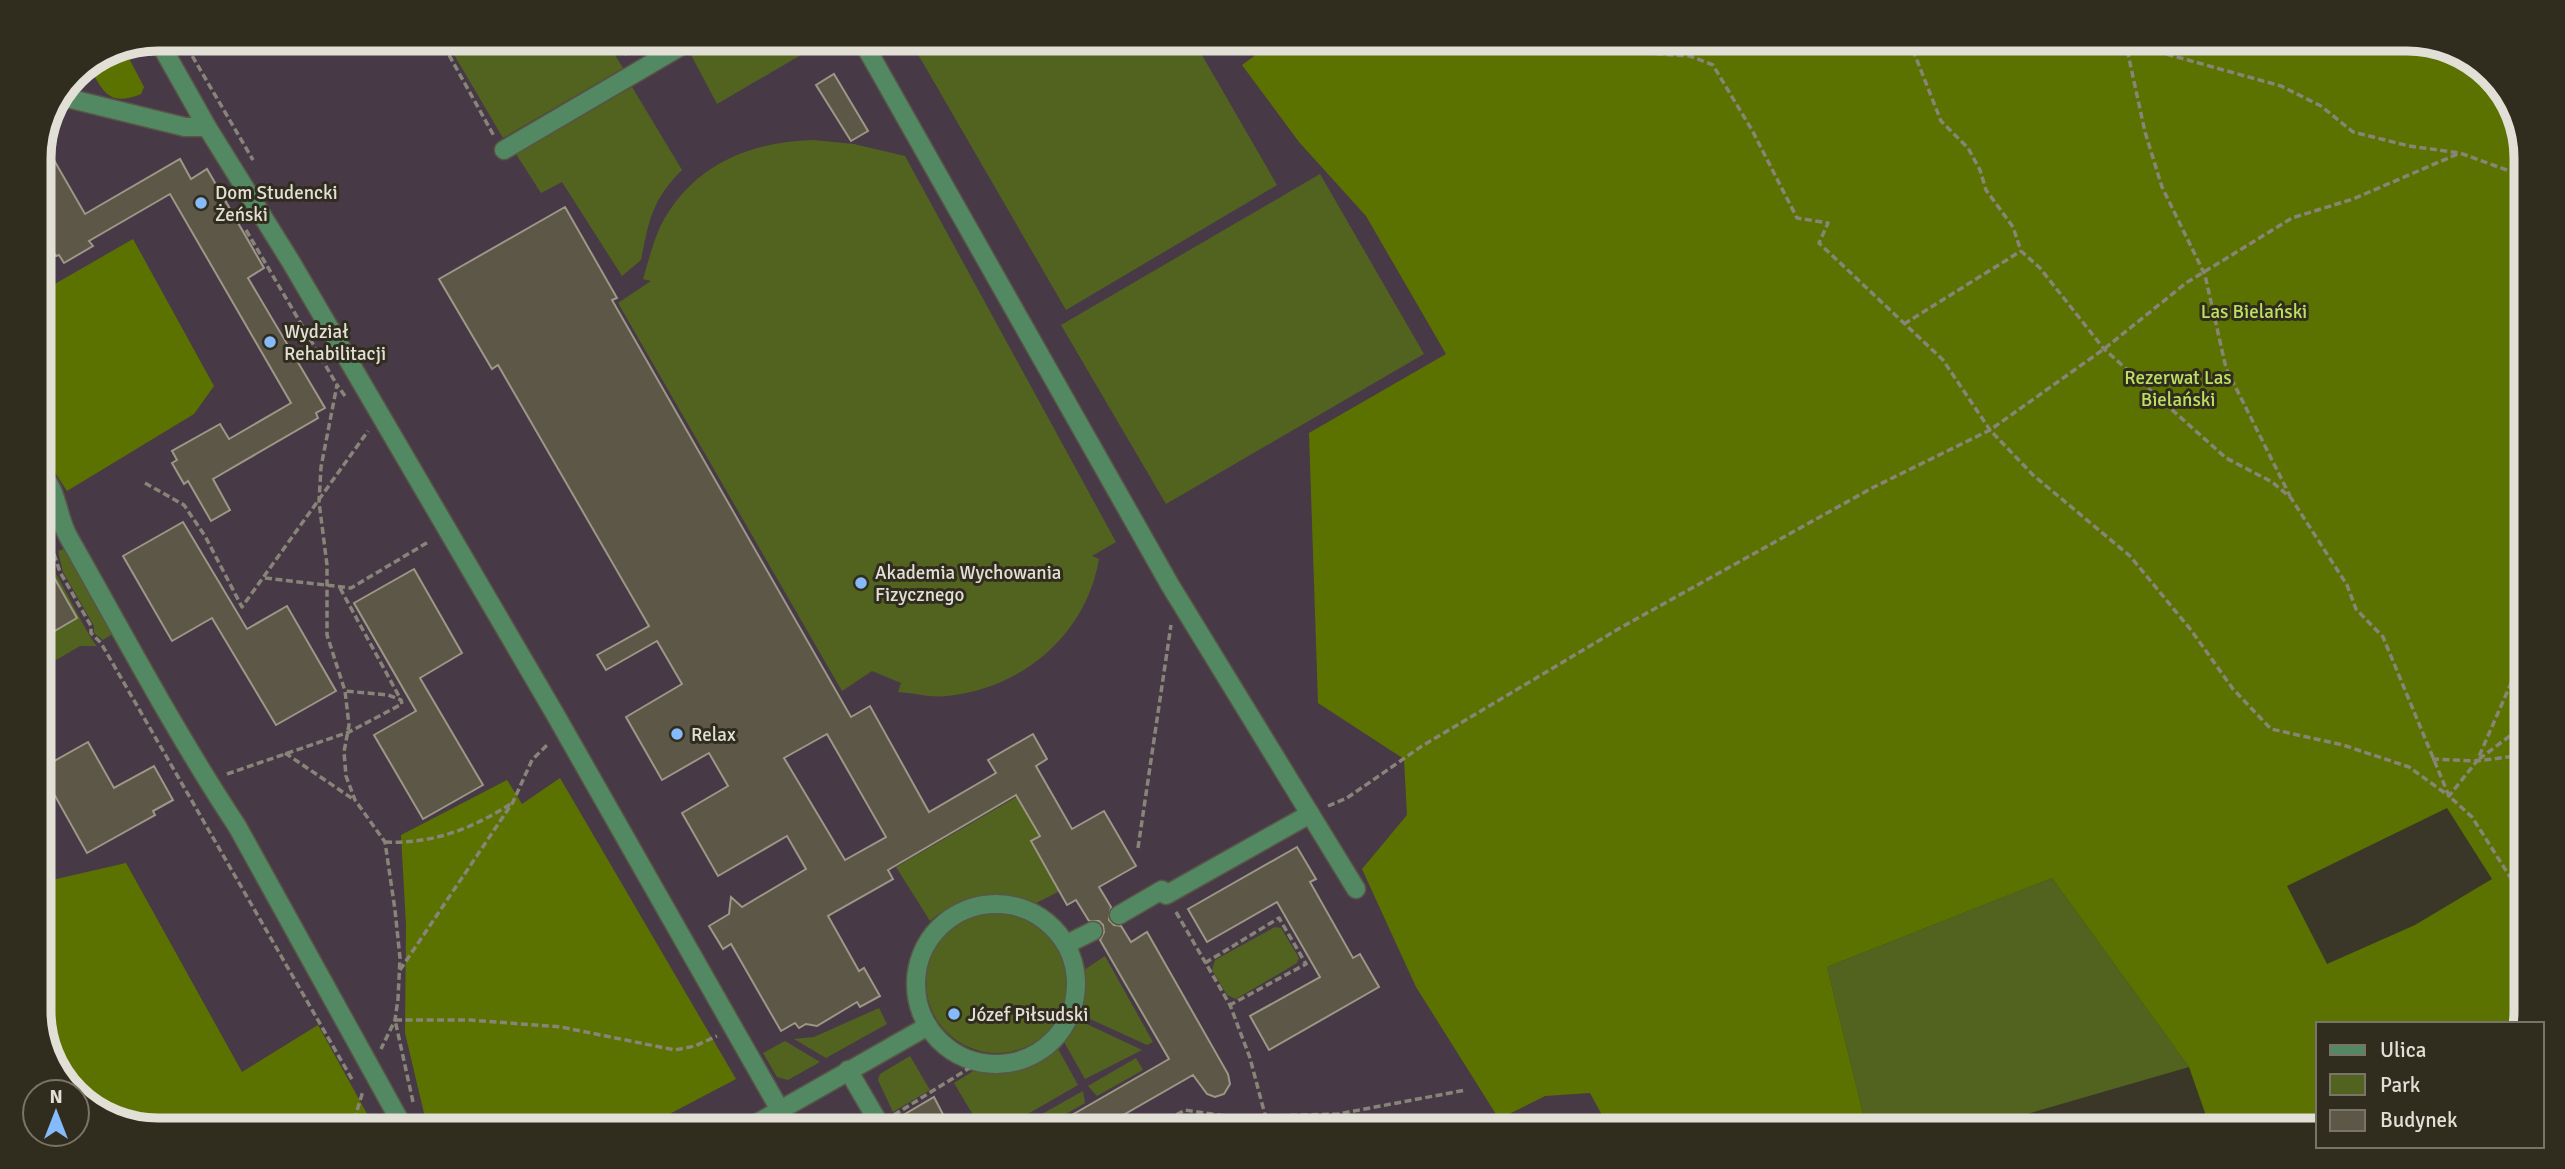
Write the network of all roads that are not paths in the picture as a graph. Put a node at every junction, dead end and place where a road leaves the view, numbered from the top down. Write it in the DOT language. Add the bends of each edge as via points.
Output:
graph roads {
  1 [pos="164,51"];
  2 [pos="673,51"];
  3 [pos="868,51"];
  4 [pos="69,99"];
  5 [pos="207,127"];
  6 [pos="504,150"];
  7 [pos="51,483"];
  8 [pos="1310,814"];
  9 [pos="1356,889"];
  10 [pos="1119,915"];
  11 [pos="1093,931"];
  12 [pos="1067,944"];
  13 [pos="928,1026"];
  14 [pos="848,1070"];
  15 [pos="780,1110"];
  16 [pos="398,1118"];
  17 [pos="766,1118"];
  18 [pos="882,1118"];
  1 -- 5 [label="street"];
  2 -- 6 [label="street"];
  3 -- 8 [label="street" via="1176,594"];
  4 -- 5 [label="street" via="186,127"];
  5 -- 15 [label="street" via="555,714"];
  7 -- 16 [label="street" via="64,529"];
  8 -- 9 [label="street"];
  8 -- 10 [label="street" via="1166,895 1162,890"];
  11 -- 12 [label="street"];
  12 -- 13 [label="street" via="1076,970 1077,994 1070,1018 1056,1039 1036,1054 1013,1063 979,1062 943,1045"];
  12 -- 13 [label="street" via="1051,923 1026,908 998,902 970,907 944,921 926,943 916,970 917,999"];
  13 -- 14 [label="street"];
  14 -- 15 [label="street"];
  14 -- 18 [label="street"];
  15 -- 17 [label="street"];
}
